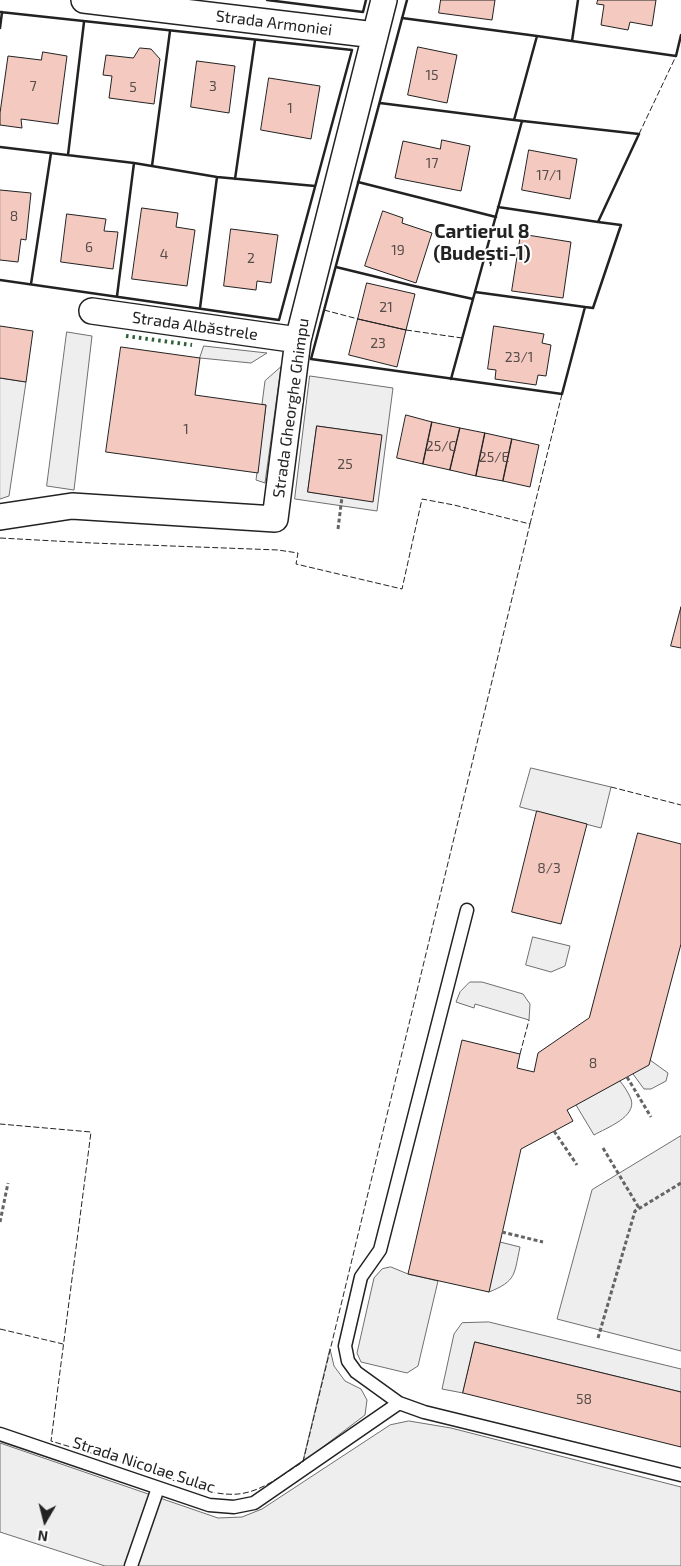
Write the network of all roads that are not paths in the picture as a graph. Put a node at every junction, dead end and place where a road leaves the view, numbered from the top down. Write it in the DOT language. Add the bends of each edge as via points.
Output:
graph roads {
  1 [pos="84,0"];
  2 [pos="384,0"];
  3 [pos="374,35"];
  4 [pos="92,311"];
  5 [pos="298,340"];
  6 [pos="0,517"];
  7 [pos="467,910"];
  8 [pos="399,1403"];
  9 [pos="0,1434"];
  10 [pos="681,1476"];
  11 [pos="158,1488"];
  12 [pos="131,1566"];
  1 -- 3 [label="street, Strada Armoniei"];
  2 -- 3 [label="street, Strada Gheorghe Ghimpu"];
  3 -- 5 [label="street, Strada Gheorghe Ghimpu"];
  4 -- 5 [label="street, Strada Albăstrele"];
  5 -- 6 [label="street, Strada Gheorghe Ghimpu" via="275,519 72,506"];
  7 -- 8 [label="lane" via="380,1250 361,1277 345,1346 348,1361 356,1372"];
  8 -- 10 [label="lane"];
  8 -- 11 [label="lane, Strada Nicolae Sulac" via="254,1503 234,1507 210,1505"];
  9 -- 11 [label="lane, Strada Nicolae Sulac"];
  11 -- 12 [label="lane"];
}
